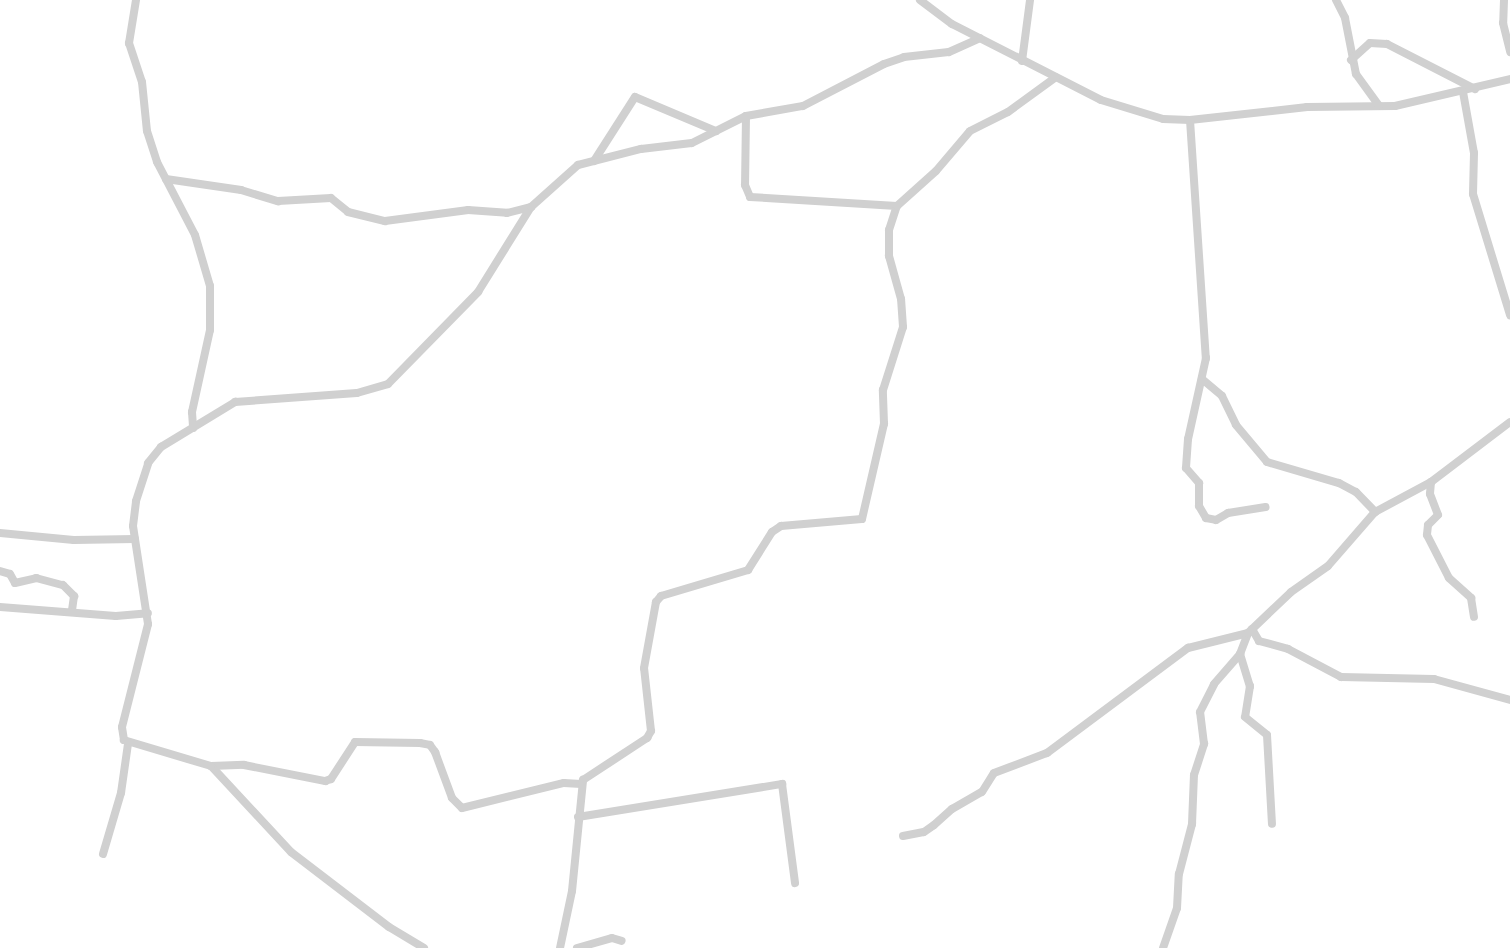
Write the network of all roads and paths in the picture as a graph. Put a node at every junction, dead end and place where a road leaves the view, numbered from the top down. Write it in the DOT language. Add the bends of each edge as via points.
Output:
graph roads {
  1 [pos="136,0"];
  2 [pos="920,0"];
  3 [pos="1030,0"];
  4 [pos="1336,0"];
  5 [pos="1504,0"];
  6 [pos="980,38"];
  7 [pos="1510,52"];
  8 [pos="1351,60"];
  9 [pos="1023,61"];
  10 [pos="1056,77"];
  11 [pos="1510,79"];
  12 [pos="1475,89"];
  13 [pos="1463,92"];
  14 [pos="1379,106"];
  15 [pos="746,116"];
  16 [pos="1190,120"];
  17 [pos="716,131"];
  18 [pos="594,160"];
  19 [pos="166,180"];
  20 [pos="897,206"];
  21 [pos="531,207"];
  22 [pos="1510,315"];
  23 [pos="1202,379"];
  24 [pos="1510,422"];
  25 [pos="193,428"];
  26 [pos="1431,482"];
  27 [pos="1266,507"];
  28 [pos="1375,512"];
  29 [pos="0,533"];
  30 [pos="135,539"];
  31 [pos="0,571"];
  32 [pos="0,607"];
  33 [pos="72,611"];
  34 [pos="148,613"];
  35 [pos="1474,617"];
  36 [pos="1250,631"];
  37 [pos="1240,654"];
  38 [pos="1510,700"];
  39 [pos="128,744"];
  40 [pos="211,766"];
  41 [pos="581,784"];
  42 [pos="578,817"];
  43 [pos="1272,824"];
  44 [pos="903,836"];
  45 [pos="103,854"];
  46 [pos="795,883"];
  47 [pos="622,940"];
  48 [pos="424,948"];
  49 [pos="560,948"];
  50 [pos="577,948"];
  51 [pos="1163,948"];
  1 -- 19 [label="street" via="129,43 142,82 147,131"];
  2 -- 6 [label="street" via="952,24"];
  3 -- 9 [label="street"];
  4 -- 8 [label="street" via="1345,18"];
  5 -- 7 [label="street" via="1503,23"];
  6 -- 9 [label="street"];
  6 -- 15 [label="street" via="949,52 884,64 803,106"];
  8 -- 12 [label="street" via="1370,43 1387,44"];
  8 -- 14 [label="street" via="1366,92"];
  9 -- 10 [label="street"];
  10 -- 16 [label="street" via="1132,112"];
  10 -- 20 [label="street" via="1008,112 970,131 936,171"];
  11 -- 12 [label="street"];
  12 -- 13 [label="street"];
  13 -- 14 [label="street" via="1422,102"];
  13 -- 22 [label="street" via="1474,153 1473,194"];
  14 -- 16 [label="street" via="1307,107"];
  15 -- 17 [label="street"];
  15 -- 20 [label="street" via="745,186 750,197"];
  16 -- 23 [label="street" via="1205,318"];
  17 -- 18 [label="street" via="692,143 651,147"];
  17 -- 18 [label="street" via="635,97"];
  18 -- 21 [label="street" via="566,173"];
  19 -- 21 [label="street" via="241,190 278,201 331,198 348,212 385,221 468,210 507,213"];
  19 -- 25 [label="street" via="195,235 210,286 210,330 192,412"];
  20 -- 41 [label="street" via="889,230 889,256 901,299 903,327 883,390 884,424 862,519 781,526 771,532 748,570 661,596 652,610 644,668 651,730 647,738 585,777"];
  21 -- 25 [label="street" via="478,292 388,384 357,393 244,400"];
  23 -- 27 [label="street" via="1188,439 1186,468 1199,483 1201,511 1206,518 1216,520 1228,513"];
  23 -- 28 [label="street" via="1222,396 1236,425 1267,462 1339,483 1356,492"];
  24 -- 26 [label="street"];
  25 -- 30 [label="street" via="161,447 148,463 136,501"];
  26 -- 28 [label="street"];
  26 -- 35 [label="street" via="1430,494 1438,515 1428,525 1427,535 1449,578 1471,598"];
  28 -- 36 [label="street" via="1328,566 1291,592"];
  29 -- 30 [label="street" via="74,540"];
  30 -- 34 [label="street"];
  31 -- 33 [label="street" via="10,574 15,583 36,578 63,585 74,596"];
  32 -- 33 [label="street"];
  33 -- 34 [label="street" via="116,616"];
  34 -- 39 [label="street" via="146,637 122,727"];
  36 -- 37 [label="street"];
  36 -- 38 [label="street" via="1259,641 1288,649 1341,678 1434,679"];
  36 -- 44 [label="street" via="1188,648 1047,753 994,773 982,792 934,825"];
  37 -- 43 [label="street" via="1250,686 1245,717 1267,735"];
  37 -- 51 [label="street" via="1214,684 1200,712 1204,744 1194,776 1192,824 1179,874 1177,908"];
  39 -- 40 [label="street"];
  39 -- 45 [label="street" via="121,793"];
  40 -- 41 [label="street" via="244,765 325,781 331,779 355,742 420,742 430,745 435,752 452,798 462,808 564,783"];
  40 -- 48 [label="street" via="291,852 389,927"];
  41 -- 42 [label="street"];
  42 -- 46 [label="street" via="782,784"];
  42 -- 49 [label="street" via="572,891"];
  47 -- 50 [label="street" via="612,938"];
}
